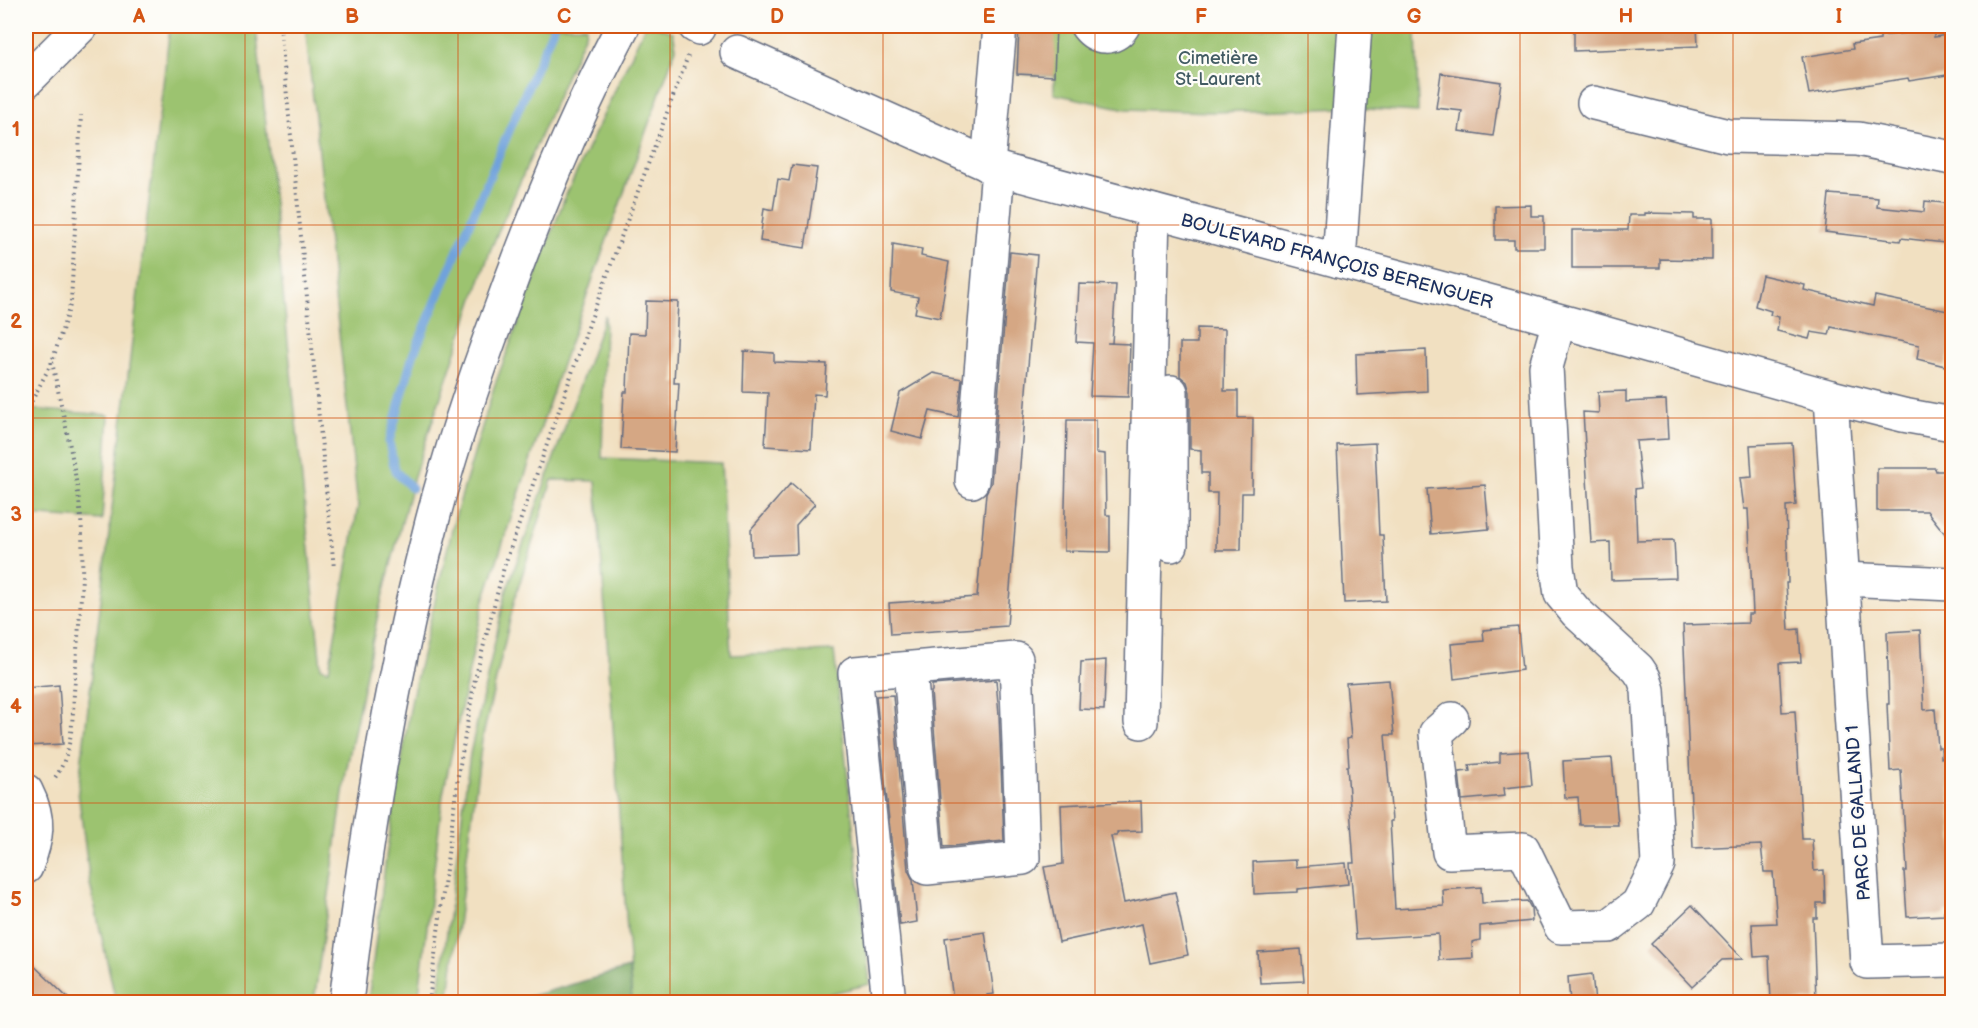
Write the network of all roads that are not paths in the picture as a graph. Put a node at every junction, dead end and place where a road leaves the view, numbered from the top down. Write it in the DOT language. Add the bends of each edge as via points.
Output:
graph roads {
  1 [pos="81,26"];
  2 [pos="623,26"];
  3 [pos="1000,26"];
  4 [pos="1087,26"];
  5 [pos="1123,26"];
  6 [pos="1355,26"];
  7 [pos="737,52"];
  8 [pos="26,81"];
  9 [pos="1594,103"];
  10 [pos="1953,158"];
  11 [pos="993,167"];
  12 [pos="1163,214"];
  13 [pos="1339,261"];
  14 [pos="1559,321"];
  15 [pos="1831,397"];
  16 [pos="1953,424"];
  17 [pos="972,481"];
  18 [pos="1171,545"];
  19 [pos="1843,579"];
  20 [pos="1953,584"];
  21 [pos="910,669"];
  22 [pos="1452,719"];
  23 [pos="1141,722"];
  24 [pos="29,798"];
  25 [pos="26,867"];
  26 [pos="1953,960"];
  27 [pos="346,1002"];
  28 [pos="889,1002"];
  1 -- 8 [label="street"];
  2 -- 27 [label="street" via="533,219 471,388 428,536 380,760"];
  3 -- 11 [label="street"];
  4 -- 5 [label="street" via="1102,37 1116,34"];
  6 -- 13 [label="street"];
  7 -- 11 [label="street, BOULEVARD FRANÇOIS BERENGUER"];
  9 -- 10 [label="street" via="1728,136 1858,140"];
  11 -- 12 [label="street, BOULEVARD FRANÇOIS BERENGUER"];
  11 -- 17 [label="street"];
  12 -- 13 [label="street, BOULEVARD FRANÇOIS BERENGUER"];
  12 -- 18 [label="street"];
  12 -- 23 [label="street"];
  13 -- 14 [label="street, BOULEVARD FRANÇOIS BERENGUER"];
  14 -- 15 [label="street, BOULEVARD FRANÇOIS BERENGUER"];
  14 -- 22 [label="street" via="1546,367 1561,594 1575,612 1638,669 1648,690 1658,864 1638,904 1610,926 1561,927 1523,849 1449,852 1436,733"];
  15 -- 16 [label="street, BOULEVARD FRANÇOIS BERENGUER"];
  15 -- 19 [label="street, PARC DE GALLAND 1"];
  19 -- 20 [label="street"];
  19 -- 26 [label="street, PARC DE GALLAND 1" via="1867,962"];
  21 -- 21 [label="street" via="1016,659 1023,858 927,868"];
  21 -- 28 [label="street" via="855,673"];
  24 -- 25 [label="street" via="37,824"];
}
